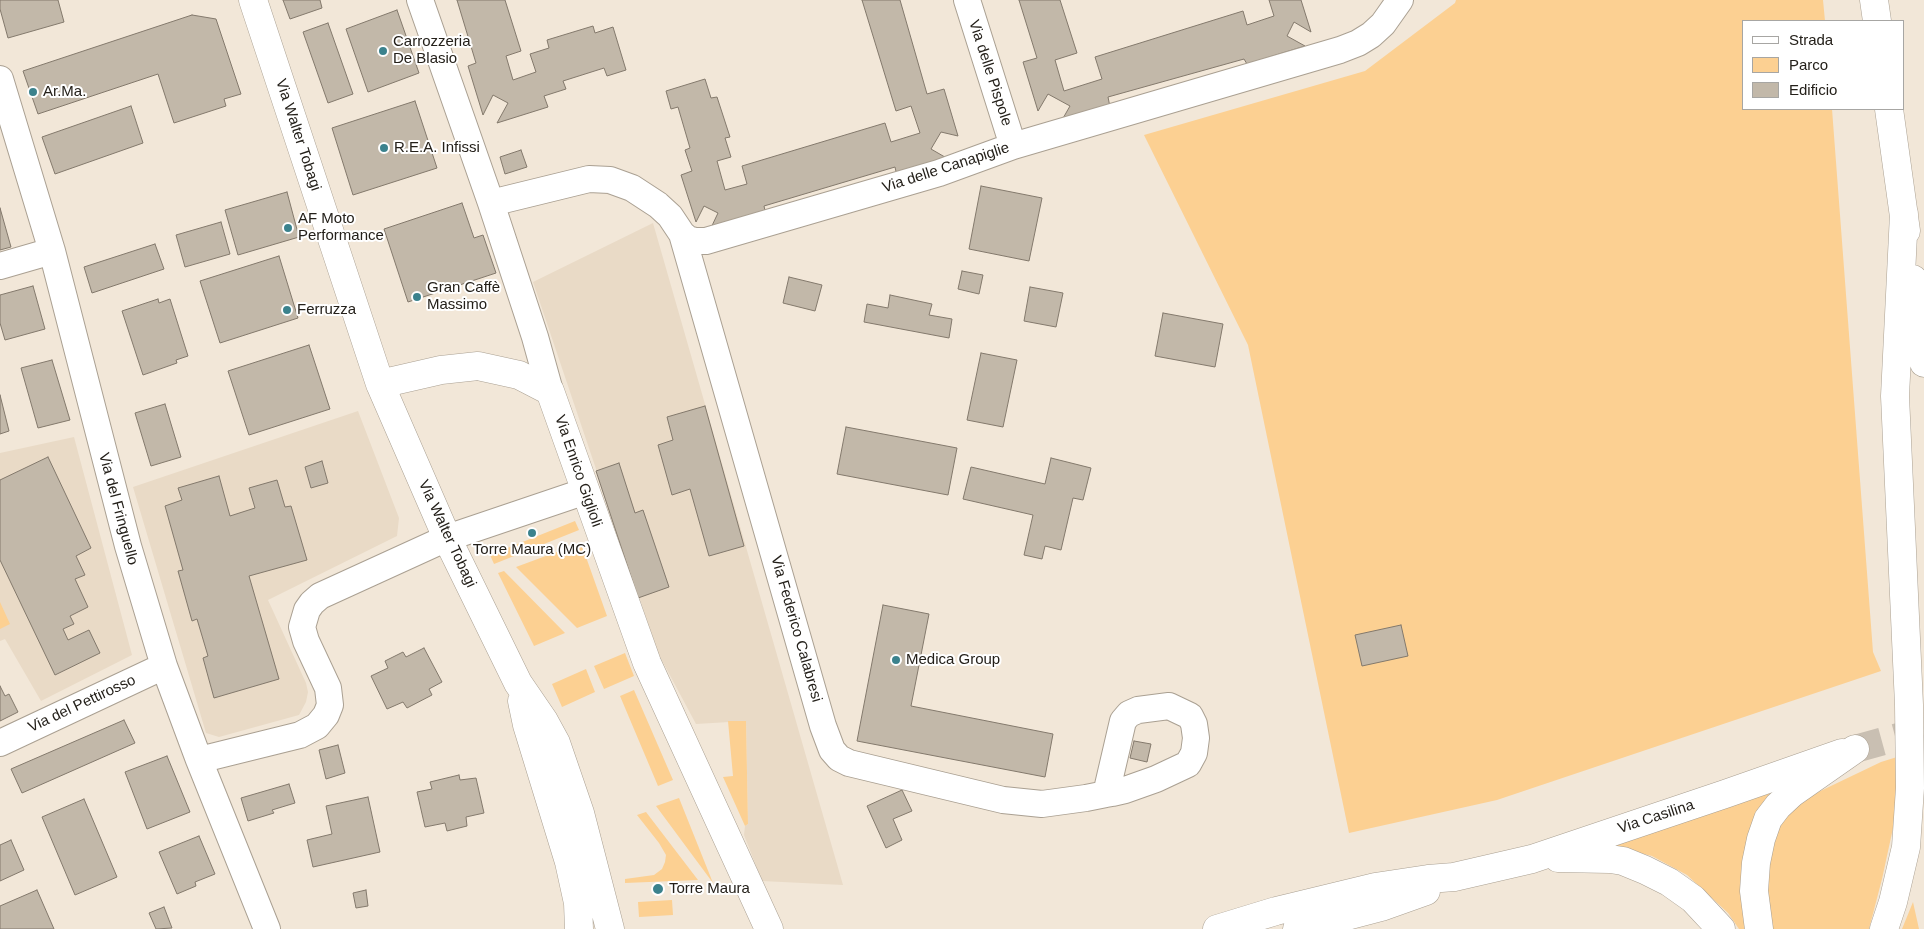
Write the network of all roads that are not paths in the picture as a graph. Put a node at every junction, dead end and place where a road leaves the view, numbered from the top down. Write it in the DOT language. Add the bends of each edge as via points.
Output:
graph roads {
  1 [pos="253,0"];
  2 [pos="420,0"];
  3 [pos="967,0"];
  4 [pos="1400,0"];
  5 [pos="1874,0"];
  6 [pos="1877,20"];
  7 [pos="0,79"];
  8 [pos="1889,110"];
  9 [pos="1013,146"];
  10 [pos="491,203"];
  11 [pos="1904,214"];
  12 [pos="682,234"];
  13 [pos="52,251"];
  14 [pos="0,266"];
  15 [pos="1924,363"];
  16 [pos="380,384"];
  17 [pos="550,391"];
  18 [pos="586,491"];
  19 [pos="447,538"];
  20 [pos="164,666"];
  21 [pos="518,683"];
  22 [pos="0,743"];
  23 [pos="198,760"];
  24 [pos="1106,794"];
  25 [pos="1532,859"];
  26 [pos="1454,877"];
  27 [pos="267,929"];
  28 [pos="579,929"];
  29 [pos="610,929"];
  30 [pos="769,929"];
  31 [pos="1217,929"];
  32 [pos="1297,929"];
  33 [pos="1721,929"];
  34 [pos="1759,929"];
  35 [pos="1884,929"];
  1 -- 16 [label="main road, Via Walter Tobagi"];
  2 -- 10 [label="street, Via Enrico Giglioli"];
  3 -- 9 [label="street, Via delle Pispole"];
  4 -- 9 [label="street, Via delle Canapiglie" via="1371,35 1340,50"];
  5 -- 6 [label="main road"];
  7 -- 13 [label="street, Via del Fringuello"];
  8 -- 11 [label="main road"];
  9 -- 12 [label="street, Via delle Canapiglie" via="939,173 708,240 692,241"];
  10 -- 12 [label="street" via="589,179 610,180 632,188 658,205"];
  10 -- 17 [label="street, Via Enrico Giglioli"];
  11 -- 15 [label="main road"];
  11 -- 35 [label="main road" via="1895,396 1910,788 1906,847"];
  12 -- 24 [label="street, Via Federico Calabresi" via="832,750 848,763 1015,802 1042,804"];
  13 -- 14 [label="street"];
  13 -- 20 [label="street, Via del Fringuello" via="128,546"];
  16 -- 17 [label="main road" via="441,370 478,366 518,375"];
  16 -- 19 [label="main road, Via Walter Tobagi"];
  17 -- 18 [label="main road, Via Enrico Giglioli"];
  18 -- 19 [label="street"];
  18 -- 30 [label="main road, Via Enrico Giglioli" via="647,663"];
  19 -- 21 [label="main road, Via Walter Tobagi"];
  19 -- 23 [label="street" via="330,590 312,603 304,618 303,634 330,696 326,715 320,723 300,735"];
  20 -- 22 [label="street, Via del Pettirosso"];
  20 -- 23 [label="street, Via del Fringuello"];
  21 -- 28 [label="main road, Via Walter Tobagi" via="527,725 569,862 578,904"];
  21 -- 29 [label="main road, Via Walter Tobagi" via="556,743 580,813"];
  23 -- 27 [label="street, Via del Fringuello"];
  25 -- 26 [label="main road, Via Casilina"];
  25 -- 33 [label="main road" via="1602,858 1633,865 1681,890"];
  25 -- 34 [label="main road, Via Casilina" via="1855,749 1783,800 1768,819 1756,863 1754,891"];
  26 -- 31 [label="main road, Via Casilina" via="1375,887"];
  26 -- 32 [label="main road, Via Casilina" via="1401,900"];
}
